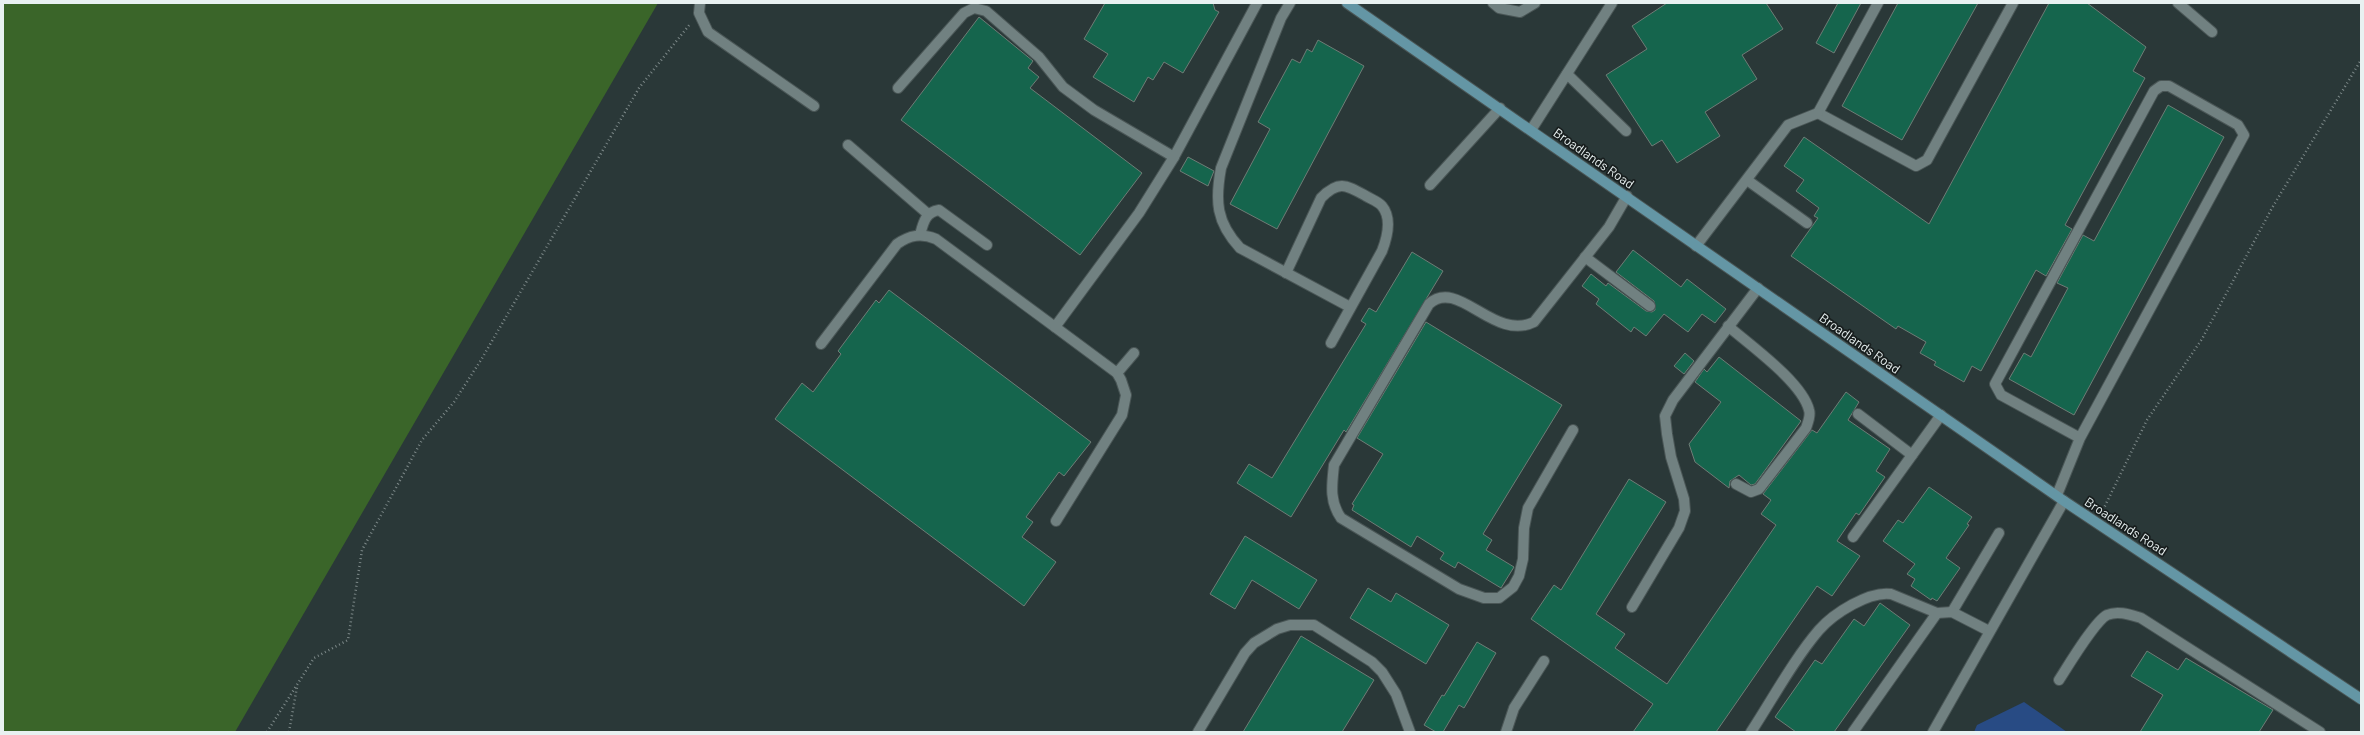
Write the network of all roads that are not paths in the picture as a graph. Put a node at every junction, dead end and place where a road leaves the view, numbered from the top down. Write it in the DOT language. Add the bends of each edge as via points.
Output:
graph roads {
  1 [pos="1257,3"];
  2 [pos="1290,3"];
  3 [pos="1347,3"];
  4 [pos="1493,3"];
  5 [pos="1535,3"];
  6 [pos="1612,3"];
  7 [pos="1878,3"];
  8 [pos="2013,3"];
  9 [pos="2178,3"];
  10 [pos="699,8"];
  11 [pos="2212,32"];
  12 [pos="1566,74"];
  13 [pos="898,88"];
  14 [pos="814,106"];
  15 [pos="1500,108"];
  16 [pos="1818,113"];
  17 [pos="1531,130"];
  18 [pos="1626,131"];
  19 [pos="848,145"];
  20 [pos="1174,157"];
  21 [pos="1747,180"];
  22 [pos="1430,186"];
  23 [pos="1627,196"];
  24 [pos="928,214"];
  25 [pos="1807,223"];
  26 [pos="920,235"];
  27 [pos="986,245"];
  28 [pos="1696,246"];
  29 [pos="1585,257"];
  30 [pos="1286,273"];
  31 [pos="1758,288"];
  32 [pos="1650,306"];
  33 [pos="1350,307"];
  34 [pos="1728,326"];
  35 [pos="1055,327"];
  36 [pos="1331,343"];
  37 [pos="821,344"];
  38 [pos="1134,353"];
  39 [pos="1117,373"];
  40 [pos="1858,414"];
  41 [pos="1941,415"];
  42 [pos="1573,430"];
  43 [pos="2080,438"];
  44 [pos="1912,455"];
  45 [pos="1736,484"];
  46 [pos="2060,498"];
  47 [pos="1056,521"];
  48 [pos="1999,533"];
  49 [pos="1853,537"];
  50 [pos="1632,607"];
  51 [pos="1952,612"];
  52 [pos="1937,613"];
  53 [pos="1989,631"];
  54 [pos="1544,661"];
  55 [pos="2058,680"];
  56 [pos="2361,699"];
  57 [pos="1198,732"];
  58 [pos="1410,732"];
  59 [pos="1506,732"];
  60 [pos="1751,732"];
  61 [pos="1853,732"];
  62 [pos="1933,732"];
  63 [pos="2320,732"];
  1 -- 20 [label="street"];
  2 -- 30 [label="street" via="1281,18 1221,168 1217,189 1218,206 1229,236 1240,248"];
  3 -- 15 [label="main road, Broadlands Road"];
  4 -- 5 [label="street" via="1499,8 1520,12"];
  6 -- 12 [label="street"];
  7 -- 16 [label="street"];
  8 -- 16 [label="street" via="1924,164 1912,165"];
  9 -- 11 [label="street"];
  10 -- 14 [label="street" via="708,32"];
  12 -- 17 [label="street"];
  12 -- 18 [label="street"];
  13 -- 20 [label="street" via="964,12 974,8 986,11 1039,56 1063,87 1094,110"];
  15 -- 17 [label="main road, Broadlands Road"];
  15 -- 22 [label="street"];
  16 -- 21 [label="street" via="1788,125"];
  17 -- 23 [label="main road, Broadlands Road"];
  19 -- 24 [label="street"];
  20 -- 35 [label="street" via="1139,213"];
  21 -- 25 [label="street"];
  21 -- 28 [label="street"];
  23 -- 28 [label="main road, Broadlands Road"];
  23 -- 29 [label="street" via="1609,227"];
  24 -- 26 [label="street"];
  24 -- 27 [label="street" via="943,211"];
  26 -- 35 [label="street" via="936,239"];
  26 -- 37 [label="street" via="911,236 897,244"];
  28 -- 31 [label="main road, Broadlands Road"];
  29 -- 32 [label="street"];
  29 -- 42 [label="street" via="1541,314 1526,326 1511,327 1448,296 1436,298 1429,304 1334,465 1334,508 1341,518 1459,589 1484,598 1499,598 1513,587 1519,576 1528,508"];
  30 -- 33 [label="street"];
  30 -- 33 [label="street" via="1320,198 1334,187 1344,185 1353,188 1382,205 1386,213 1387,236 1382,251"];
  31 -- 34 [label="street"];
  31 -- 41 [label="main road, Broadlands Road"];
  33 -- 36 [label="street"];
  34 -- 45 [label="street" via="1799,389 1810,418 1806,428 1759,489 1751,492"];
  34 -- 50 [label="street" via="1672,400 1666,416 1671,457 1684,499 1685,511 1679,528"];
  35 -- 39 [label="street"];
  38 -- 39 [label="street"];
  39 -- 47 [label="street" via="1126,394 1122,415"];
  40 -- 44 [label="street"];
  41 -- 44 [label="street"];
  41 -- 46 [label="main road, Broadlands Road"];
  43 -- 43 [label="street" via="2001,395 1995,384 2154,91 2161,86 2169,86 2238,125 2244,136"];
  43 -- 46 [label="street"];
  44 -- 49 [label="street"];
  46 -- 53 [label="street"];
  46 -- 56 [label="main road, Broadlands Road"];
  48 -- 51 [label="street"];
  51 -- 52 [label="street"];
  51 -- 53 [label="street"];
  52 -- 60 [label="street" via="1884,593 1870,596 1836,615 1813,637"];
  52 -- 61 [label="street"];
  53 -- 62 [label="street"];
  54 -- 59 [label="street" via="1514,708"];
  55 -- 63 [label="street" via="2101,619 2114,613 2131,615 2141,618"];
  57 -- 58 [label="street" via="1245,653 1254,643 1277,629 1302,624 1314,625 1372,662 1391,684"];
}
